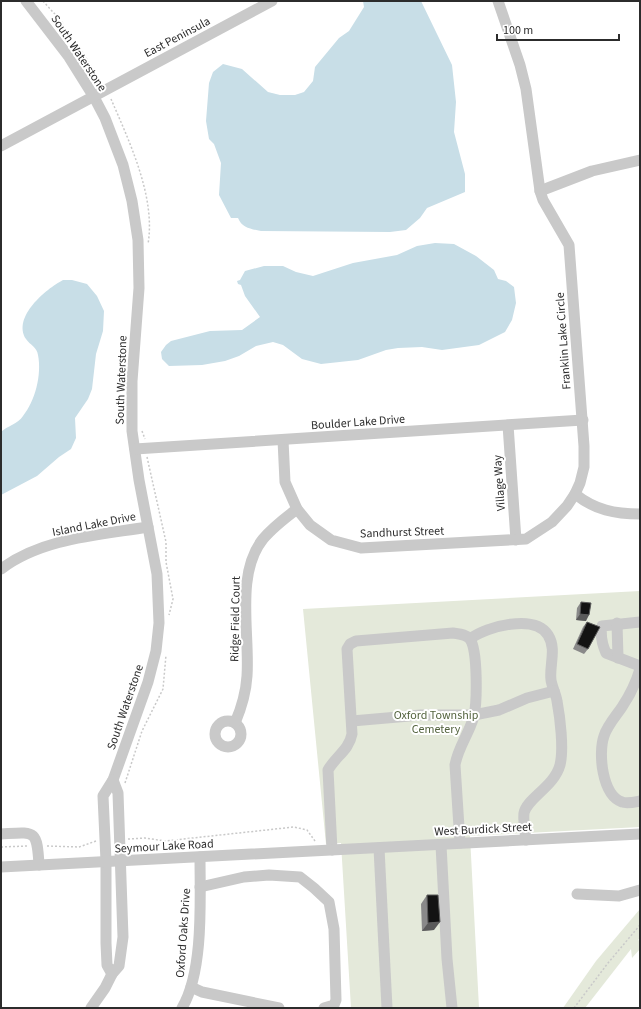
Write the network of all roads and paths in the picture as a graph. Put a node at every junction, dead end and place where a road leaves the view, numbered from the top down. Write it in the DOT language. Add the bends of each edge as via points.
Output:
graph roads {
  1 [pos="26,1"];
  2 [pos="272,1"];
  3 [pos="498,1"];
  4 [pos="94,97"];
  5 [pos="1,146"];
  6 [pos="640,160"];
  7 [pos="540,191"];
  8 [pos="583,420"];
  9 [pos="508,425"];
  10 [pos="282,440"];
  11 [pos="135,449"];
  12 [pos="575,494"];
  13 [pos="298,509"];
  14 [pos="640,514"];
  15 [pos="148,527"];
  16 [pos="516,540"];
  17 [pos="1,569"];
  18 [pos="640,622"];
  19 [pos="617,623"];
  20 [pos="470,640"];
  21 [pos="618,658"];
  22 [pos="640,667"];
  23 [pos="554,691"];
  24 [pos="474,715"];
  25 [pos="352,721"];
  26 [pos="235,723"];
  27 [pos="114,780"];
  28 [pos="640,801"];
  29 [pos="1,834"];
  30 [pos="640,834"];
  31 [pos="120,839"];
  32 [pos="526,840"];
  33 [pos="105,841"];
  34 [pos="315,841"];
  35 [pos="441,844"];
  36 [pos="460,844"];
  37 [pos="38,846"];
  38 [pos="1,847"];
  39 [pos="379,848"];
  40 [pos="330,850"];
  41 [pos="200,857"];
  42 [pos="121,861"];
  43 [pos="106,862"];
  44 [pos="39,865"];
  45 [pos="1,867"];
  46 [pos="200,886"];
  47 [pos="640,890"];
  48 [pos="577,894"];
  49 [pos="640,925"];
  50 [pos="112,974"];
  51 [pos="191,987"];
  52 [pos="92,1008"];
  53 [pos="182,1008"];
  54 [pos="279,1008"];
  55 [pos="324,1008"];
  56 [pos="387,1008"];
  57 [pos="452,1008"];
  58 [pos="574,1008"];
  1 -- 4 [label="street, South Waterstone" via="69,57"];
  2 -- 4 [label="street, East Peninsula"];
  3 -- 7 [label="street, Franklin Lake Circle" via="526,89"];
  4 -- 5 [label="street, East Peninsula"];
  4 -- 11 [label="street, South Waterstone" via="123,165 138,240 139,288 131,405"];
  6 -- 7 [label="street" via="592,171"];
  7 -- 8 [label="street, Franklin Lake Circle" via="569,245"];
  8 -- 9 [label="street, Boulder Lake Drive"];
  8 -- 12 [label="street, Franklin Lake Circle" via="584,467"];
  9 -- 10 [label="street, Boulder Lake Drive"];
  9 -- 16 [label="street, Village Way"];
  10 -- 11 [label="street, Boulder Lake Drive"];
  10 -- 13 [label="street, Sandhurst Street" via="285,482"];
  11 -- 15 [label="street, South Waterstone"];
  12 -- 14 [label="street" via="586,504 598,509 620,514"];
  12 -- 16 [label="street, Sandhurst Street" via="552,522 526,539"];
  13 -- 16 [label="street, Sandhurst Street" via="310,525 331,540 361,548"];
  13 -- 26 [label="street, Ridge Field Court" via="277,524 263,540 250,567 246,597 247,677 241,710"];
  15 -- 17 [label="street, Island Lake Drive" via="76,538 55,544 25,554"];
  15 -- 27 [label="street, South Waterstone" via="160,601 156,651"];
  18 -- 19 [label="street"];
  19 -- 21 [label="street"];
  19 -- 21 [label="street" via="602,626 601,631 606,653"];
  20 -- 23 [label="street" via="477,634 515,624 529,623 540,626 549,636 552,648 551,680"];
  20 -- 24 [label="street" via="476,676"];
  20 -- 25 [label="street" via="465,635 453,633 350,644 347,649"];
  21 -- 22 [label="street"];
  22 -- 28 [label="street" via="630,695 604,734 602,743 607,788 622,802"];
  23 -- 24 [label="street" via="527,698 499,710"];
  23 -- 32 [label="street" via="558,712 560,764 557,775 529,803 524,812"];
  24 -- 25 [label="street" via="421,715"];
  24 -- 36 [label="street" via="457,753 455,765"];
  25 -- 40 [label="street" via="350,743 328,770"];
  27 -- 31 [label="street" via="118,793"];
  27 -- 33 [label="street, South Waterstone" via="103,796"];
  29 -- 37 [label="street" via="28,832 34,835"];
  30 -- 32 [label="street, West Burdick Street"];
  31 -- 34 [label="path" via="145,838 165,841 294,827 308,830"];
  31 -- 42 [label="street"];
  32 -- 36 [label="street, West Burdick Street"];
  33 -- 37 [label="path" via="79,847"];
  33 -- 43 [label="street, South Waterstone"];
  35 -- 36 [label="street, West Burdick Street"];
  35 -- 39 [label="street, West Burdick Street"];
  35 -- 57 [label="street"];
  37 -- 38 [label="path"];
  37 -- 44 [label="street"];
  39 -- 40 [label="street, West Burdick Street"];
  39 -- 56 [label="street"];
  40 -- 41 [label="street, Seymour Lake Road"];
  41 -- 42 [label="street, Seymour Lake Road"];
  41 -- 46 [label="street, Oxford Oaks Drive"];
  42 -- 43 [label="street, Seymour Lake Road"];
  42 -- 50 [label="street" via="123,937 119,966"];
  43 -- 44 [label="street, Seymour Lake Road"];
  43 -- 50 [label="street, South Waterstone" via="107,965"];
  44 -- 45 [label="street, Seymour Lake Road"];
  46 -- 51 [label="street, Oxford Oaks Drive" via="196,962"];
  46 -- 55 [label="street" via="244,877 300,877 329,902 334,929 335,1002"];
  47 -- 48 [label="street" via="619,896"];
  49 -- 58 [label="path"];
  50 -- 52 [label="street"];
  51 -- 53 [label="street, Oxford Oaks Drive"];
  51 -- 54 [label="street" via="202,992"];
}
